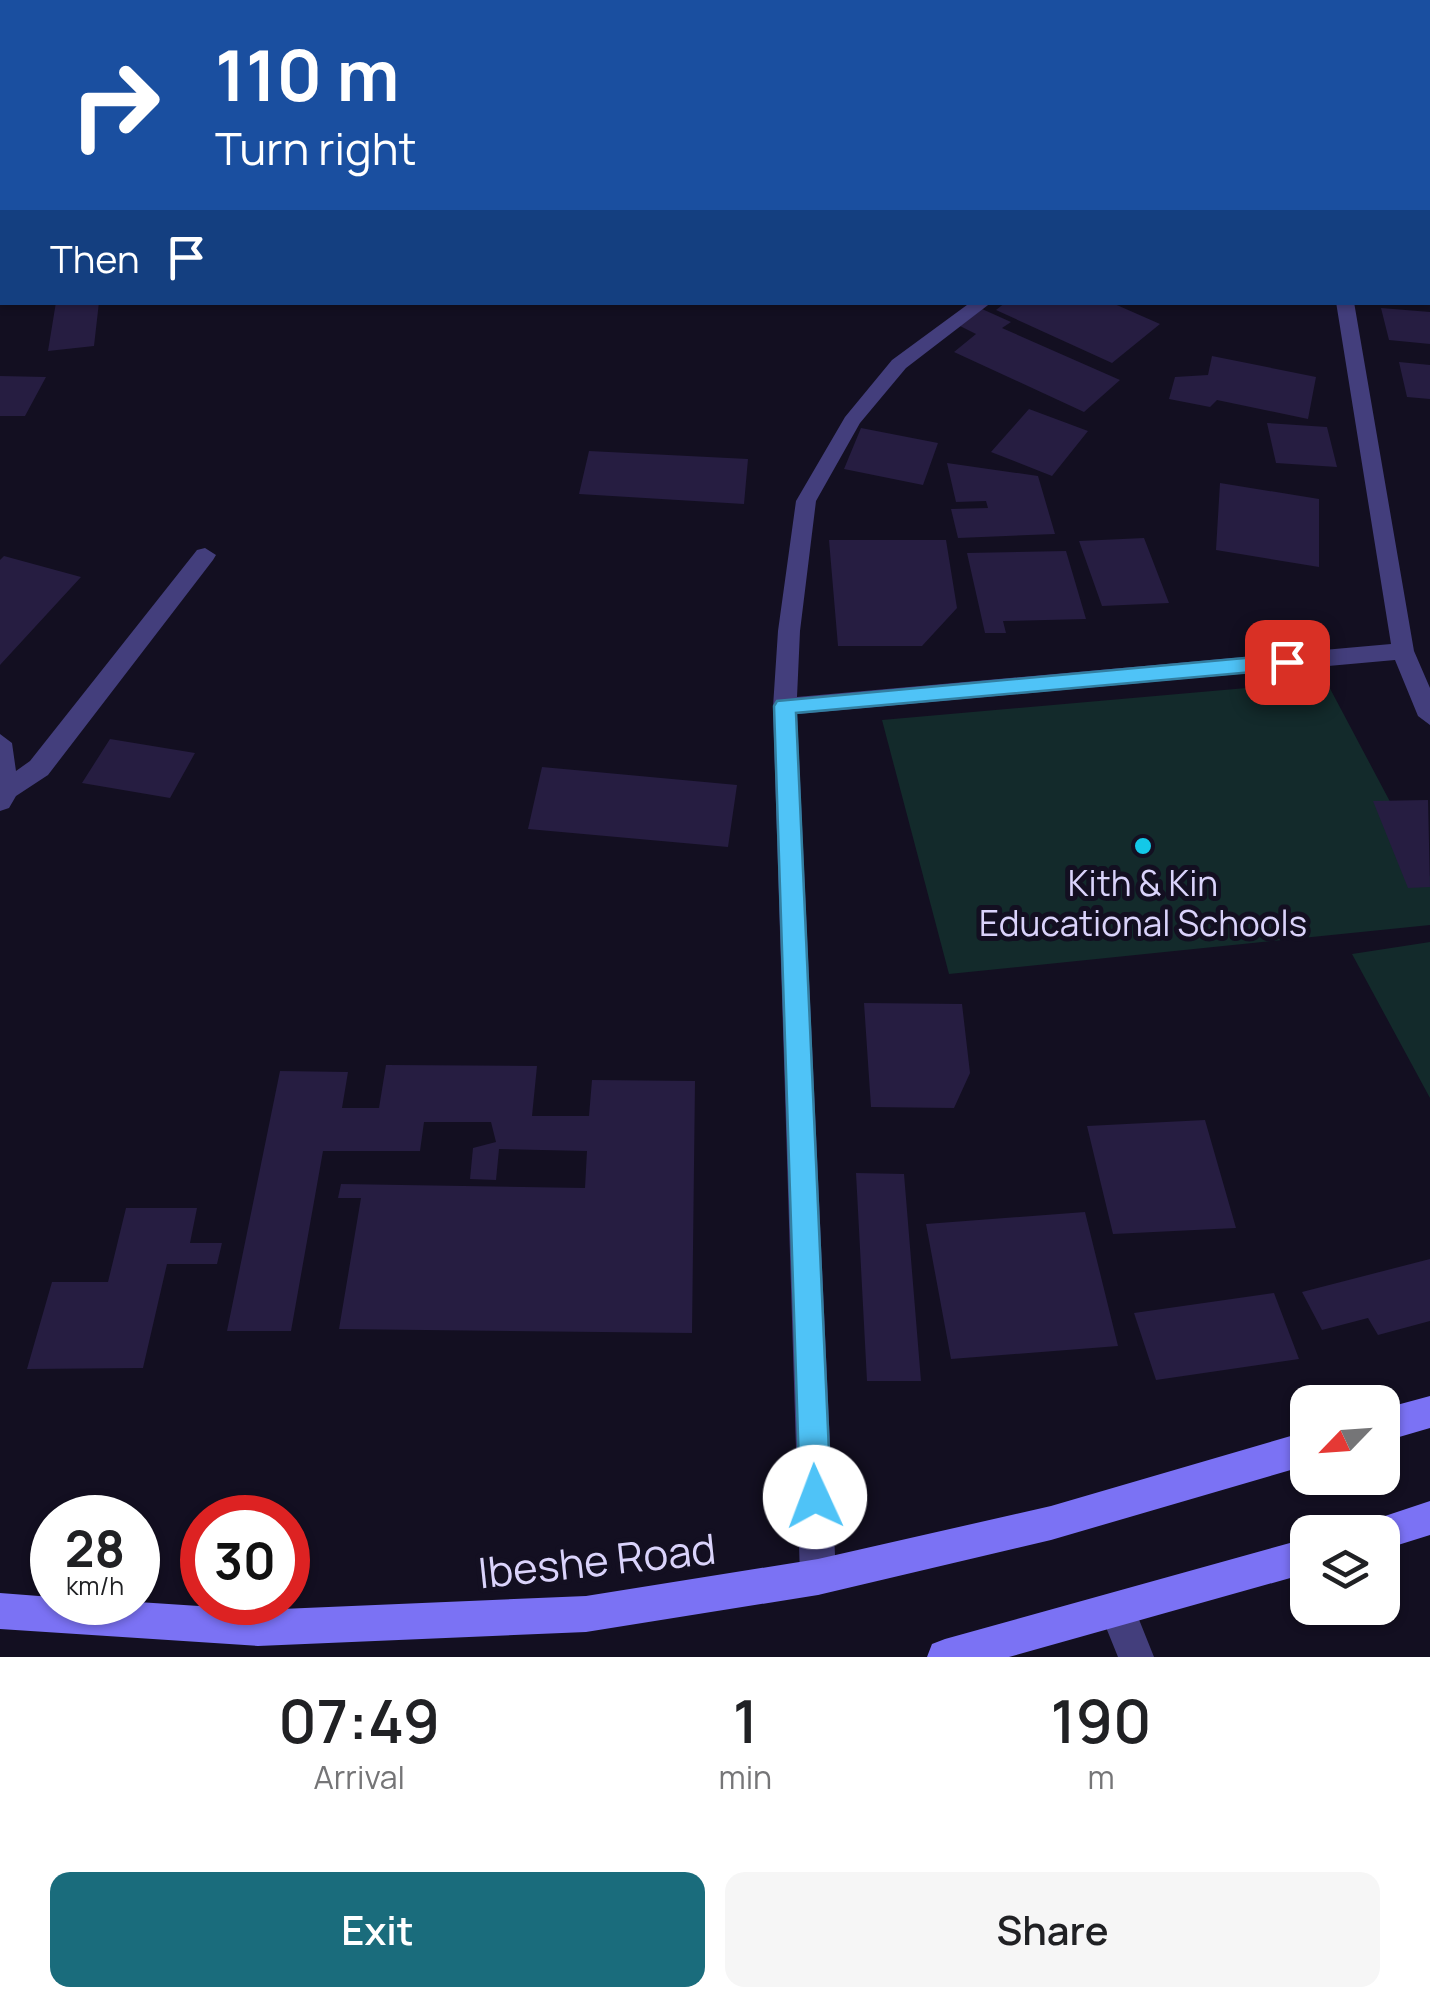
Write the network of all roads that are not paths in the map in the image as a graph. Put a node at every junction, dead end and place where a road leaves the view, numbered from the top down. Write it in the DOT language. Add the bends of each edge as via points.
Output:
graph roads {
  1 [pos="979,305"];
  2 [pos="1346,305"];
  3 [pos="206,555"];
  4 [pos="1403,651"];
  5 [pos="785,706"];
  6 [pos="1430,716"];
  7 [pos="0,744"];
  8 [pos="4,795"];
  9 [pos="1430,1412"];
  10 [pos="1400,1421"];
  11 [pos="1290,1453"];
  12 [pos="1430,1518"];
  13 [pos="1400,1528"];
  14 [pos="1290,1560"];
  15 [pos="818,1577"];
  16 [pos="1117,1610"];
  17 [pos="0,1611"];
  18 [pos="945,1657"];
  19 [pos="1136,1657"];
  1 -- 5 [label="street" via="899,364 852,420 806,502"];
  2 -- 4 [label="street"];
  3 -- 8 [label="street" via="39,768"];
  4 -- 5 [label="street"];
  4 -- 6 [label="street"];
  5 -- 15 [label="street"];
  7 -- 8 [label="street"];
  9 -- 10 [label="main road"];
  11 -- 15 [label="main road, Ibeshe Road" via="1051,1523"];
  12 -- 13 [label="main road"];
  14 -- 16 [label="main road"];
  15 -- 17 [label="main road, Ibeshe Road" via="586,1614 278,1628"];
  16 -- 18 [label="main road"];
  16 -- 19 [label="street"];
}
